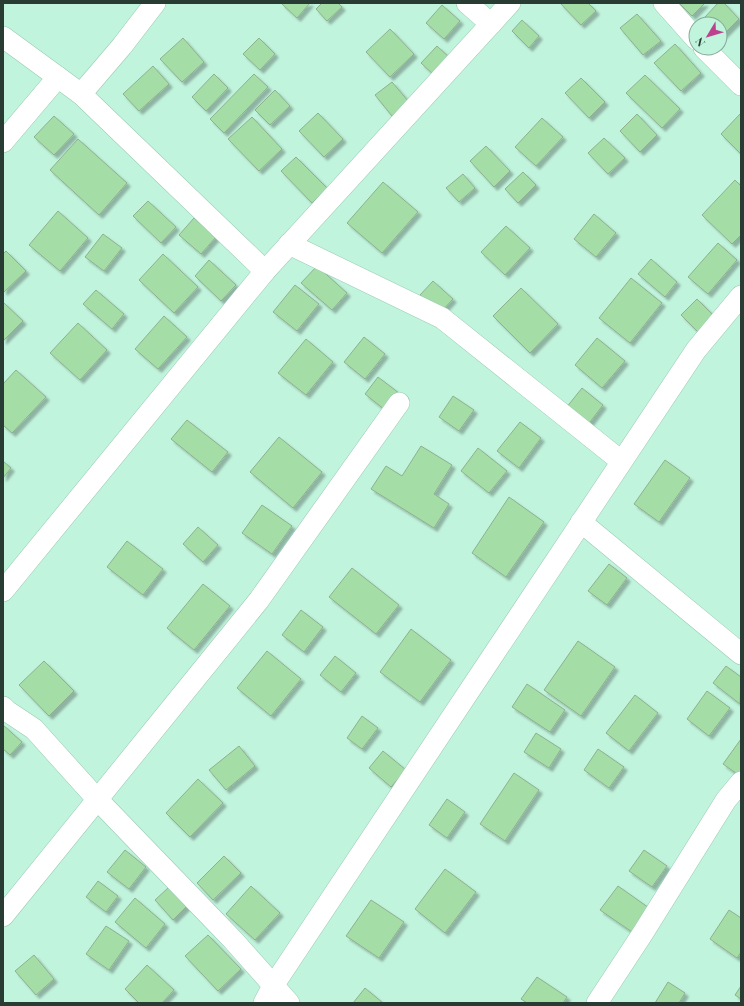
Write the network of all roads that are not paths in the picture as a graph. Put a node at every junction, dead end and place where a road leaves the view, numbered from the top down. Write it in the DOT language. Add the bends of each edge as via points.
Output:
graph roads {
  1 [pos="155,3"];
  2 [pos="466,3"];
  3 [pos="510,3"];
  4 [pos="664,3"];
  5 [pos="491,24"];
  6 [pos="688,30"];
  7 [pos="3,37"];
  8 [pos="712,56"];
  9 [pos="58,77"];
  10 [pos="741,85"];
  11 [pos="81,94"];
  12 [pos="3,142"];
  13 [pos="289,244"];
  14 [pos="265,270"];
  15 [pos="741,296"];
  16 [pos="399,403"];
  17 [pos="621,461"];
  18 [pos="581,522"];
  19 [pos="3,591"];
  20 [pos="741,654"];
  21 [pos="3,707"];
  22 [pos="741,782"];
  23 [pos="97,799"];
  24 [pos="3,916"];
  25 [pos="269,994"];
  26 [pos="289,1003"];
  27 [pos="597,1003"];
  1 -- 11 [label="street"];
  2 -- 5 [label="street"];
  3 -- 5 [label="street"];
  4 -- 6 [label="street"];
  5 -- 13 [label="street"];
  7 -- 9 [label="street"];
  8 -- 10 [label="street"];
  9 -- 11 [label="street"];
  9 -- 12 [label="street"];
  11 -- 14 [label="street"];
  13 -- 14 [label="street"];
  13 -- 17 [label="street" via="442,318"];
  14 -- 19 [label="street"];
  15 -- 17 [label="street" via="696,350"];
  16 -- 23 [label="street" via="259,600"];
  17 -- 18 [label="street"];
  18 -- 20 [label="street"];
  18 -- 25 [label="street"];
  21 -- 23 [label="street" via="34,729"];
  22 -- 27 [label="street" via="726,800"];
  23 -- 24 [label="street"];
  23 -- 25 [label="street" via="233,940"];
  25 -- 26 [label="street"];
}
